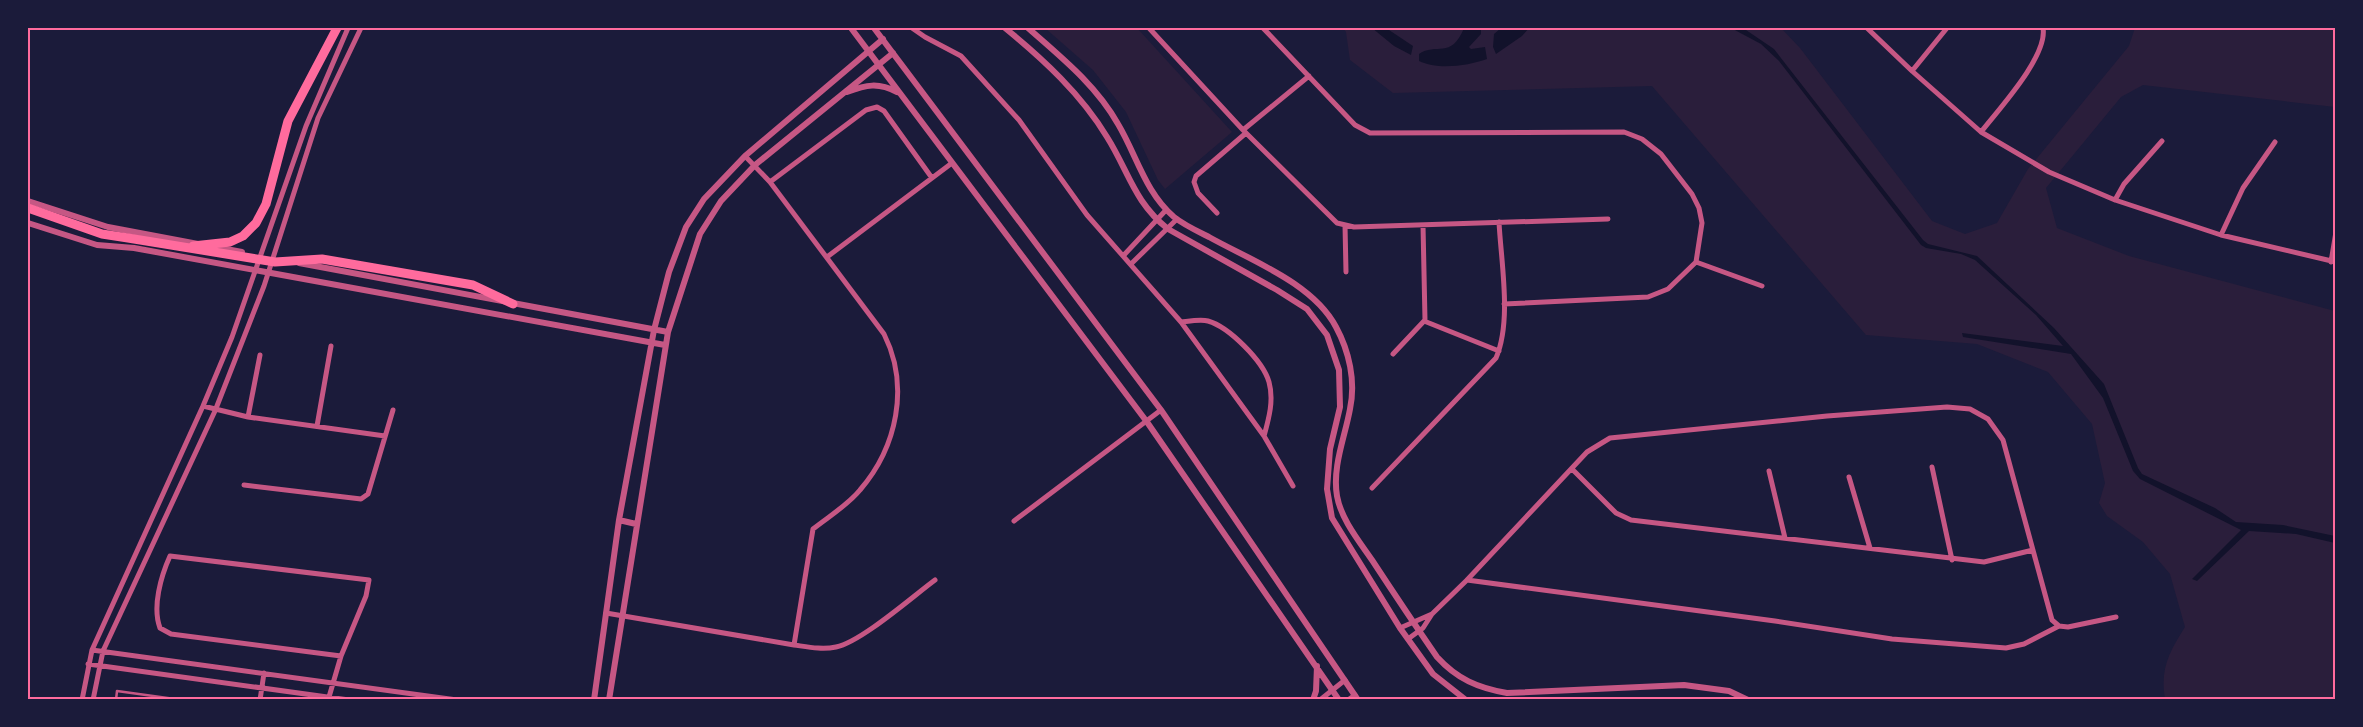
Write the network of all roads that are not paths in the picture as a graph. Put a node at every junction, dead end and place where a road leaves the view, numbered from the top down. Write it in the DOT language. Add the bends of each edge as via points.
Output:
graph roads {
  1 [pos="337,28"];
  2 [pos="348,28"];
  3 [pos="361,28"];
  4 [pos="851,28"];
  5 [pos="874,28"];
  6 [pos="912,28"];
  7 [pos="1028,28"];
  8 [pos="1150,28"];
  9 [pos="1263,28"];
  10 [pos="1867,28"];
  11 [pos="1947,28"];
  12 [pos="2043,28"];
  13 [pos="1009,29"];
  14 [pos="883,39"];
  15 [pos="868,51"];
  16 [pos="893,53"];
  17 [pos="878,65"];
  18 [pos="1912,71"];
  19 [pos="1308,76"];
  20 [pos="842,93"];
  21 [pos="900,94"];
  22 [pos="1245,132"];
  23 [pos="1981,132"];
  24 [pos="2162,141"];
  25 [pos="2276,142"];
  26 [pos="745,156"];
  27 [pos="952,163"];
  28 [pos="755,165"];
  29 [pos="932,178"];
  30 [pos="770,182"];
  31 [pos="2115,200"];
  32 [pos="28,201"];
  33 [pos="28,208"];
  34 [pos="1166,210"];
  35 [pos="1217,213"];
  36 [pos="1177,219"];
  37 [pos="1608,219"];
  38 [pos="1157,220"];
  39 [pos="1498,222"];
  40 [pos="28,223"];
  41 [pos="1345,225"];
  42 [pos="1423,225"];
  43 [pos="1168,229"];
  44 [pos="2336,232"];
  45 [pos="2221,235"];
  46 [pos="183,248"];
  47 [pos="1124,254"];
  48 [pos="261,256"];
  49 [pos="827,257"];
  50 [pos="273,258"];
  51 [pos="1696,262"];
  52 [pos="2333,262"];
  53 [pos="1132,263"];
  54 [pos="257,271"];
  55 [pos="1346,272"];
  56 [pos="268,274"];
  57 [pos="1762,286"];
  58 [pos="513,304"];
  59 [pos="1504,304"];
  60 [pos="1424,321"];
  61 [pos="1182,322"];
  62 [pos="654,330"];
  63 [pos="668,332"];
  64 [pos="652,342"];
  65 [pos="666,345"];
  66 [pos="331,346"];
  67 [pos="1499,351"];
  68 [pos="1393,354"];
  69 [pos="260,355"];
  70 [pos="215,376"];
  71 [pos="226,382"];
  72 [pos="203,406"];
  73 [pos="393,410"];
  74 [pos="1161,410"];
  75 [pos="215,411"];
  76 [pos="248,417"];
  77 [pos="1147,422"];
  78 [pos="317,426"];
  79 [pos="385,436"];
  80 [pos="1264,436"];
  81 [pos="1932,467"];
  82 [pos="1572,468"];
  83 [pos="1769,471"];
  84 [pos="1849,477"];
  85 [pos="244,485"];
  86 [pos="1293,486"];
  87 [pos="1372,488"];
  88 [pos="619,520"];
  89 [pos="1014,521"];
  90 [pos="636,524"];
  91 [pos="1785,538"];
  92 [pos="1870,548"];
  93 [pos="2033,550"];
  94 [pos="1952,560"];
  95 [pos="935,580"];
  96 [pos="1467,580"];
  97 [pos="606,613"];
  98 [pos="1432,614"];
  99 [pos="623,616"];
  100 [pos="2116,617"];
  101 [pos="1413,622"];
  102 [pos="2059,626"];
  103 [pos="1400,628"];
  104 [pos="1420,631"];
  105 [pos="1408,639"];
  106 [pos="794,645"];
  107 [pos="92,650"];
  108 [pos="103,651"];
  109 [pos="341,656"];
  110 [pos="88,664"];
  111 [pos="99,665"];
  112 [pos="1317,665"];
  113 [pos="264,673"];
  114 [pos="1345,680"];
  115 [pos="333,682"];
  116 [pos="262,687"];
  117 [pos="1333,690"];
  118 [pos="329,697"];
  119 [pos="1356,697"];
  120 [pos="82,700"];
  121 [pos="93,700"];
  122 [pos="116,700"];
  123 [pos="182,700"];
  124 [pos="260,700"];
  125 [pos="349,700"];
  126 [pos="457,700"];
  127 [pos="594,700"];
  128 [pos="609,700"];
  129 [pos="1313,700"];
  130 [pos="1320,700"];
  131 [pos="1339,700"];
  132 [pos="1348,700"];
  133 [pos="1466,700"];
  134 [pos="1748,700"];
  1 -- 46 [label="highway" via="288,121 266,204 256,223 230,242"];
  2 -- 48 [label="street" via="306,126"];
  3 -- 50 [label="street" via="318,118"];
  4 -- 15 [label="street"];
  5 -- 14 [label="street"];
  6 -- 47 [label="street" via="961,56 980,76 1019,120 1087,215"];
  7 -- 34 [label="street" via="1074,68 1097,94 1118,123 1146,184"];
  8 -- 22 [label="street"];
  9 -- 19 [label="street"];
  10 -- 18 [label="street"];
  11 -- 18 [label="street"];
  12 -- 23 [label="street" via="2044,34 2031,68"];
  13 -- 38 [label="street" via="1081,100 1107,137 1146,209"];
  14 -- 15 [label="street"];
  14 -- 16 [label="street"];
  15 -- 17 [label="street"];
  15 -- 26 [label="street"];
  16 -- 17 [label="street"];
  16 -- 74 [label="street"];
  17 -- 20 [label="street"];
  17 -- 21 [label="street"];
  18 -- 23 [label="street"];
  19 -- 22 [label="street"];
  19 -- 51 [label="street" via="1355,125 1370,133 1624,132 1642,139 1661,154 1699,208 1702,223"];
  20 -- 21 [label="street" via="870,84 887,87"];
  20 -- 28 [label="street"];
  21 -- 27 [label="street"];
  22 -- 35 [label="street" via="1196,176 1194,182 1198,193"];
  22 -- 41 [label="street" via="1337,223"];
  23 -- 31 [label="street" via="2048,172"];
  24 -- 31 [label="street" via="2124,184"];
  25 -- 45 [label="street" via="2243,188"];
  26 -- 28 [label="street"];
  26 -- 62 [label="street" via="704,199 686,227 669,272"];
  27 -- 29 [label="street"];
  27 -- 77 [label="street"];
  28 -- 30 [label="street"];
  28 -- 63 [label="street" via="722,201 700,234"];
  29 -- 30 [label="street" via="884,111 877,107 866,110"];
  29 -- 49 [label="street"];
  30 -- 49 [label="street"];
  31 -- 45 [label="street"];
  32 -- 48 [label="street" via="108,227"];
  33 -- 46 [label="highway" via="102,234"];
  34 -- 36 [label="street"];
  34 -- 38 [label="street"];
  36 -- 43 [label="street"];
  36 -- 101 [label="street" via="1292,283 1312,297 1335,326 1349,361 1352,381 1351,407 1336,480 1337,497 1347,522"];
  37 -- 39 [label="street"];
  38 -- 43 [label="street"];
  38 -- 47 [label="street"];
  39 -- 42 [label="street"];
  39 -- 59 [label="street"];
  40 -- 54 [label="street" via="97,245 134,248"];
  41 -- 42 [label="street"];
  41 -- 55 [label="street"];
  42 -- 60 [label="street"];
  43 -- 53 [label="street"];
  43 -- 103 [label="street" via="1307,309 1327,335 1340,379 1340,406 1330,449 1327,490 1332,518"];
  44 -- 52 [label="street"];
  45 -- 52 [label="street"];
  46 -- 58 [label="highway" via="275,262 322,259 472,284"];
  47 -- 53 [label="street"];
  48 -- 50 [label="street"];
  48 -- 54 [label="street"];
  49 -- 106 [label="street" via="884,334 894,353 898,404 890,443 875,471 859,492 813,529"];
  50 -- 56 [label="street"];
  50 -- 58 [label="street"];
  51 -- 57 [label="street"];
  51 -- 59 [label="street" via="1668,289 1648,297"];
  53 -- 61 [label="street"];
  54 -- 56 [label="street"];
  54 -- 70 [label="street"];
  56 -- 64 [label="street"];
  56 -- 71 [label="street"];
  58 -- 62 [label="street"];
  59 -- 67 [label="street"];
  60 -- 67 [label="street"];
  60 -- 68 [label="street"];
  61 -- 80 [label="street"];
  61 -- 80 [label="street" via="1207,320 1225,329 1250,350 1269,382 1271,410"];
  62 -- 63 [label="street"];
  62 -- 64 [label="street"];
  63 -- 65 [label="street"];
  64 -- 65 [label="street"];
  64 -- 88 [label="street"];
  65 -- 90 [label="street"];
  66 -- 78 [label="street"];
  67 -- 87 [label="street" via="1491,364"];
  69 -- 76 [label="street"];
  70 -- 71 [label="street"];
  70 -- 72 [label="street"];
  71 -- 75 [label="street"];
  72 -- 75 [label="street"];
  72 -- 107 [label="street"];
  73 -- 79 [label="street"];
  74 -- 77 [label="street"];
  74 -- 114 [label="street"];
  75 -- 76 [label="street"];
  75 -- 108 [label="street"];
  76 -- 78 [label="street"];
  77 -- 89 [label="street"];
  77 -- 112 [label="street"];
  78 -- 79 [label="street"];
  79 -- 85 [label="street" via="368,494 361,499"];
  80 -- 86 [label="street"];
  81 -- 94 [label="street"];
  82 -- 91 [label="street" via="1616,513 1631,520"];
  82 -- 93 [label="street" via="1587,452 1610,438 1836,415 1947,407 1970,409 1988,419 2003,440"];
  82 -- 96 [label="street"];
  83 -- 91 [label="street"];
  84 -- 92 [label="street"];
  88 -- 90 [label="street"];
  88 -- 97 [label="street"];
  90 -- 99 [label="street"];
  91 -- 92 [label="street"];
  92 -- 94 [label="street"];
  93 -- 94 [label="street" via="1984,562"];
  93 -- 102 [label="street" via="2052,620"];
  95 -- 106 [label="street" via="848,643 821,649"];
  96 -- 98 [label="street"];
  96 -- 102 [label="street" via="1892,639 2006,648 2024,644"];
  97 -- 99 [label="street"];
  97 -- 127 [label="street"];
  98 -- 101 [label="street"];
  98 -- 104 [label="street"];
  99 -- 106 [label="street"];
  99 -- 128 [label="street"];
  100 -- 102 [label="street"];
  101 -- 103 [label="street"];
  101 -- 104 [label="street"];
  103 -- 105 [label="street"];
  104 -- 105 [label="street"];
  104 -- 134 [label="street" via="1448,669 1485,690 1507,693 1684,685 1729,691"];
  105 -- 133 [label="street" via="1433,674"];
  107 -- 108 [label="street"];
  107 -- 110 [label="street"];
  108 -- 111 [label="street"];
  108 -- 113 [label="street"];
  109 -- 109 [label="street" via="366,596 369,580 170,556 156,617 160,628 171,634"];
  109 -- 115 [label="street"];
  110 -- 111 [label="street"];
  110 -- 120 [label="street"];
  111 -- 116 [label="street"];
  111 -- 121 [label="street"];
  112 -- 117 [label="street"];
  112 -- 129 [label="street"];
  113 -- 115 [label="street"];
  113 -- 116 [label="street"];
  114 -- 117 [label="street"];
  114 -- 119 [label="street"];
  115 -- 118 [label="street"];
  115 -- 126 [label="street"];
  116 -- 118 [label="street"];
  116 -- 124 [label="street"];
  117 -- 130 [label="street"];
  117 -- 131 [label="street"];
  118 -- 125 [label="street"];
  119 -- 132 [label="street"];
  122 -- 123 [label="lane" via="117,690"];
}
